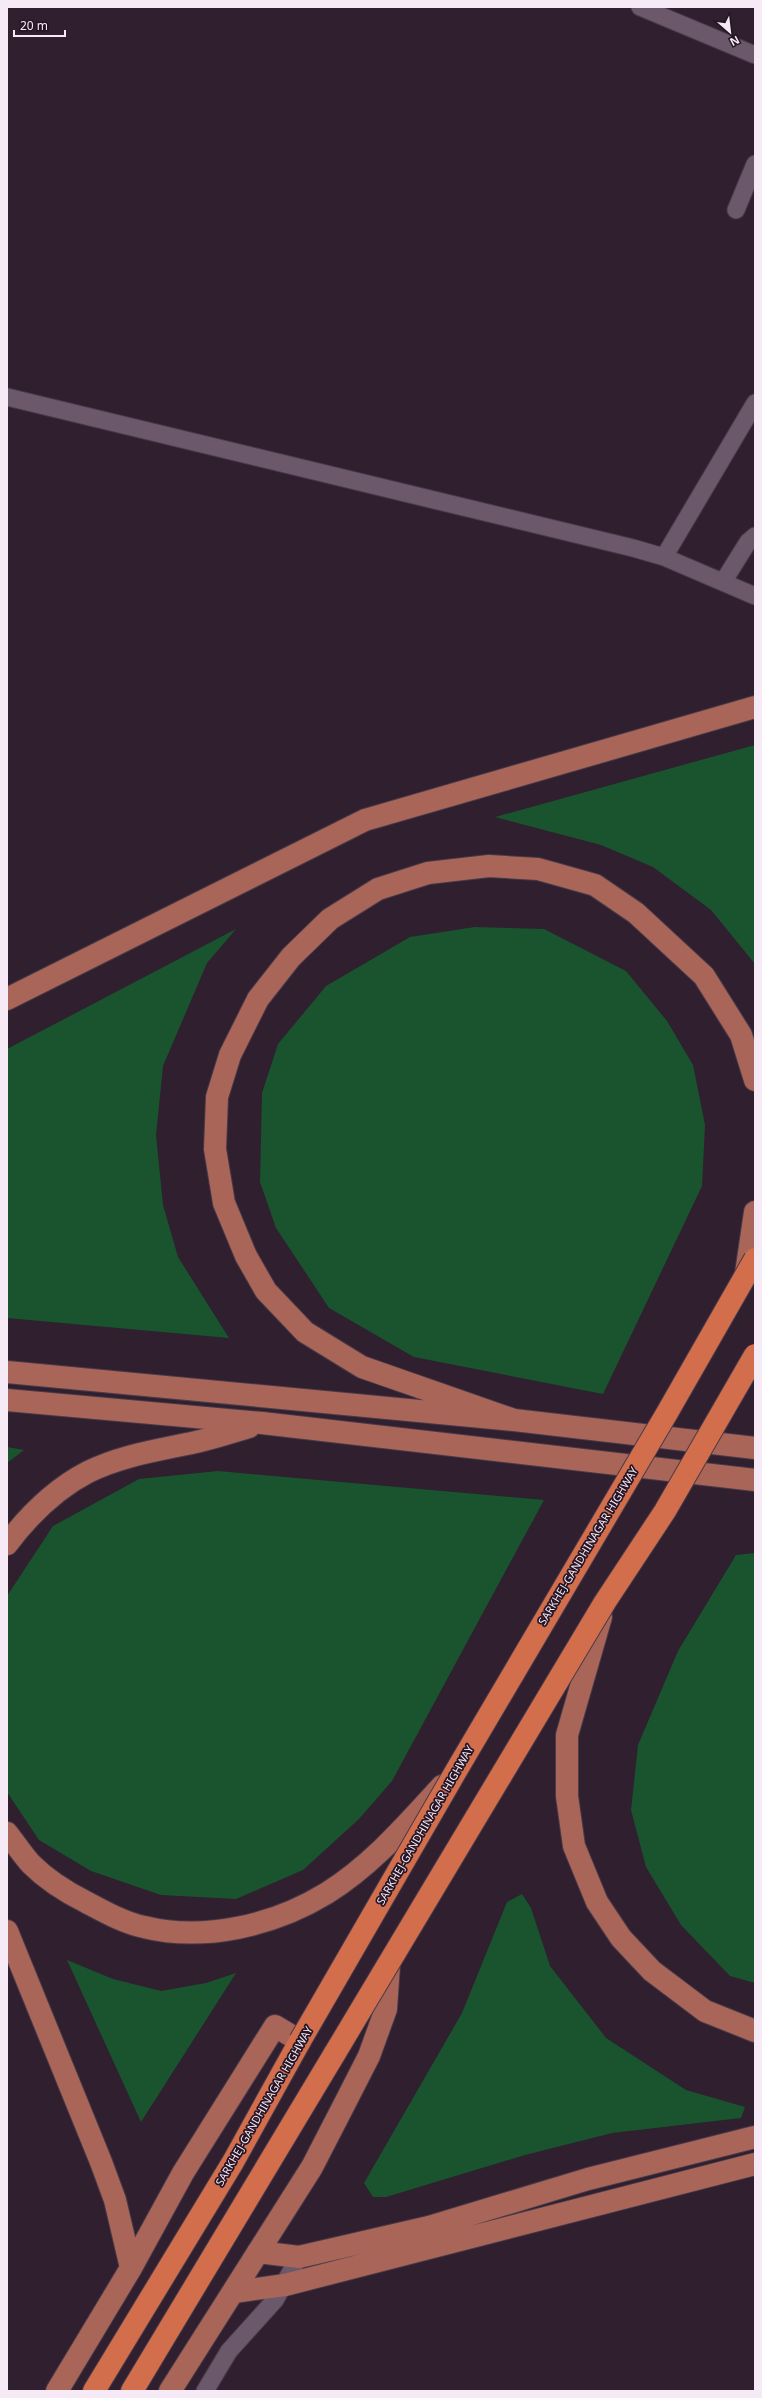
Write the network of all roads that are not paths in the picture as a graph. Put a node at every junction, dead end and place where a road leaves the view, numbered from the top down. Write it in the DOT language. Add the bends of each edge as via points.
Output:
graph roads {
  1 [pos="640,7"];
  2 [pos="755,56"];
  3 [pos="755,164"];
  4 [pos="736,210"];
  5 [pos="7,397"];
  6 [pos="755,403"];
  7 [pos="755,536"];
  8 [pos="664,557"];
  9 [pos="723,582"];
  10 [pos="755,596"];
  11 [pos="755,707"];
  12 [pos="7,999"];
  13 [pos="755,1080"];
  14 [pos="755,1212"];
  15 [pos="751,1266"];
  16 [pos="755,1355"];
  17 [pos="7,1372"];
  18 [pos="7,1400"];
  19 [pos="514,1420"];
  20 [pos="262,1423"];
  21 [pos="755,1448"];
  22 [pos="755,1480"];
  23 [pos="7,1544"];
  24 [pos="605,1602"];
  25 [pos="456,1771"];
  26 [pos="7,1832"];
  27 [pos="7,1931"];
  28 [pos="389,1965"];
  29 [pos="755,2031"];
  30 [pos="300,2041"];
  31 [pos="755,2137"];
  32 [pos="755,2164"];
  33 [pos="258,2252"];
  34 [pos="299,2257"];
  35 [pos="131,2268"];
  36 [pos="283,2285"];
  37 [pos="234,2292"];
  38 [pos="57,2391"];
  39 [pos="94,2391"];
  40 [pos="132,2391"];
  41 [pos="170,2391"];
  42 [pos="205,2391"];
  1 -- 2 [label="street"];
  3 -- 4 [label="street"];
  5 -- 8 [label="street"];
  6 -- 8 [label="street"];
  7 -- 9 [label="street" via="748,542"];
  8 -- 9 [label="street"];
  9 -- 10 [label="street"];
  11 -- 12 [label="main road" via="365,820"];
  13 -- 19 [label="main road" via="741,1035 704,976 636,913 594,885 538,869 489,866 428,873 378,889 330,919 291,957 258,999 230,1055 217,1097 215,1150 224,1203 246,1256 266,1291 305,1332 362,1367"];
  14 -- 15 [label="main road"];
  15 -- 25 [label="highway, SARKHEJ-GANDHINAGAR HIGHWAY, bridge" via="668,1413"];
  16 -- 24 [label="highway, bridge" via="665,1511"];
  17 -- 19 [label="main road"];
  18 -- 20 [label="main road"];
  19 -- 21 [label="main road"];
  20 -- 22 [label="main road"];
  20 -- 23 [label="main road" via="197,1442 118,1460 88,1472 57,1492 27,1518"];
  24 -- 28 [label="highway, bridge"];
  24 -- 29 [label="main road" via="567,1735 567,1796 574,1846 597,1902 621,1938 652,1971 705,2011"];
  25 -- 26 [label="main road" via="369,1861 327,1893 299,1908 264,1921 221,1931 182,1932 143,1927 101,1910 63,1890 31,1864"];
  25 -- 30 [label="highway, SARKHEJ-GANDHINAGAR HIGHWAY, bridge"];
  27 -- 35 [label="main road" via="115,2200"];
  28 -- 33 [label="main road" via="386,2009 369,2056 312,2167"];
  28 -- 40 [label="highway, bridge"];
  30 -- 35 [label="main road" via="275,2026 183,2173"];
  30 -- 39 [label="highway, SARKHEJ-GANDHINAGAR HIGHWAY" via="233,2162"];
  31 -- 34 [label="main road" via="588,2179 429,2227"];
  32 -- 36 [label="main road"];
  33 -- 34 [label="main road"];
  33 -- 37 [label="main road"];
  34 -- 36 [label="street"];
  35 -- 38 [label="main road"];
  36 -- 37 [label="main road"];
  36 -- 42 [label="street" via="275,2300 229,2351"];
  37 -- 41 [label="main road"];
}
